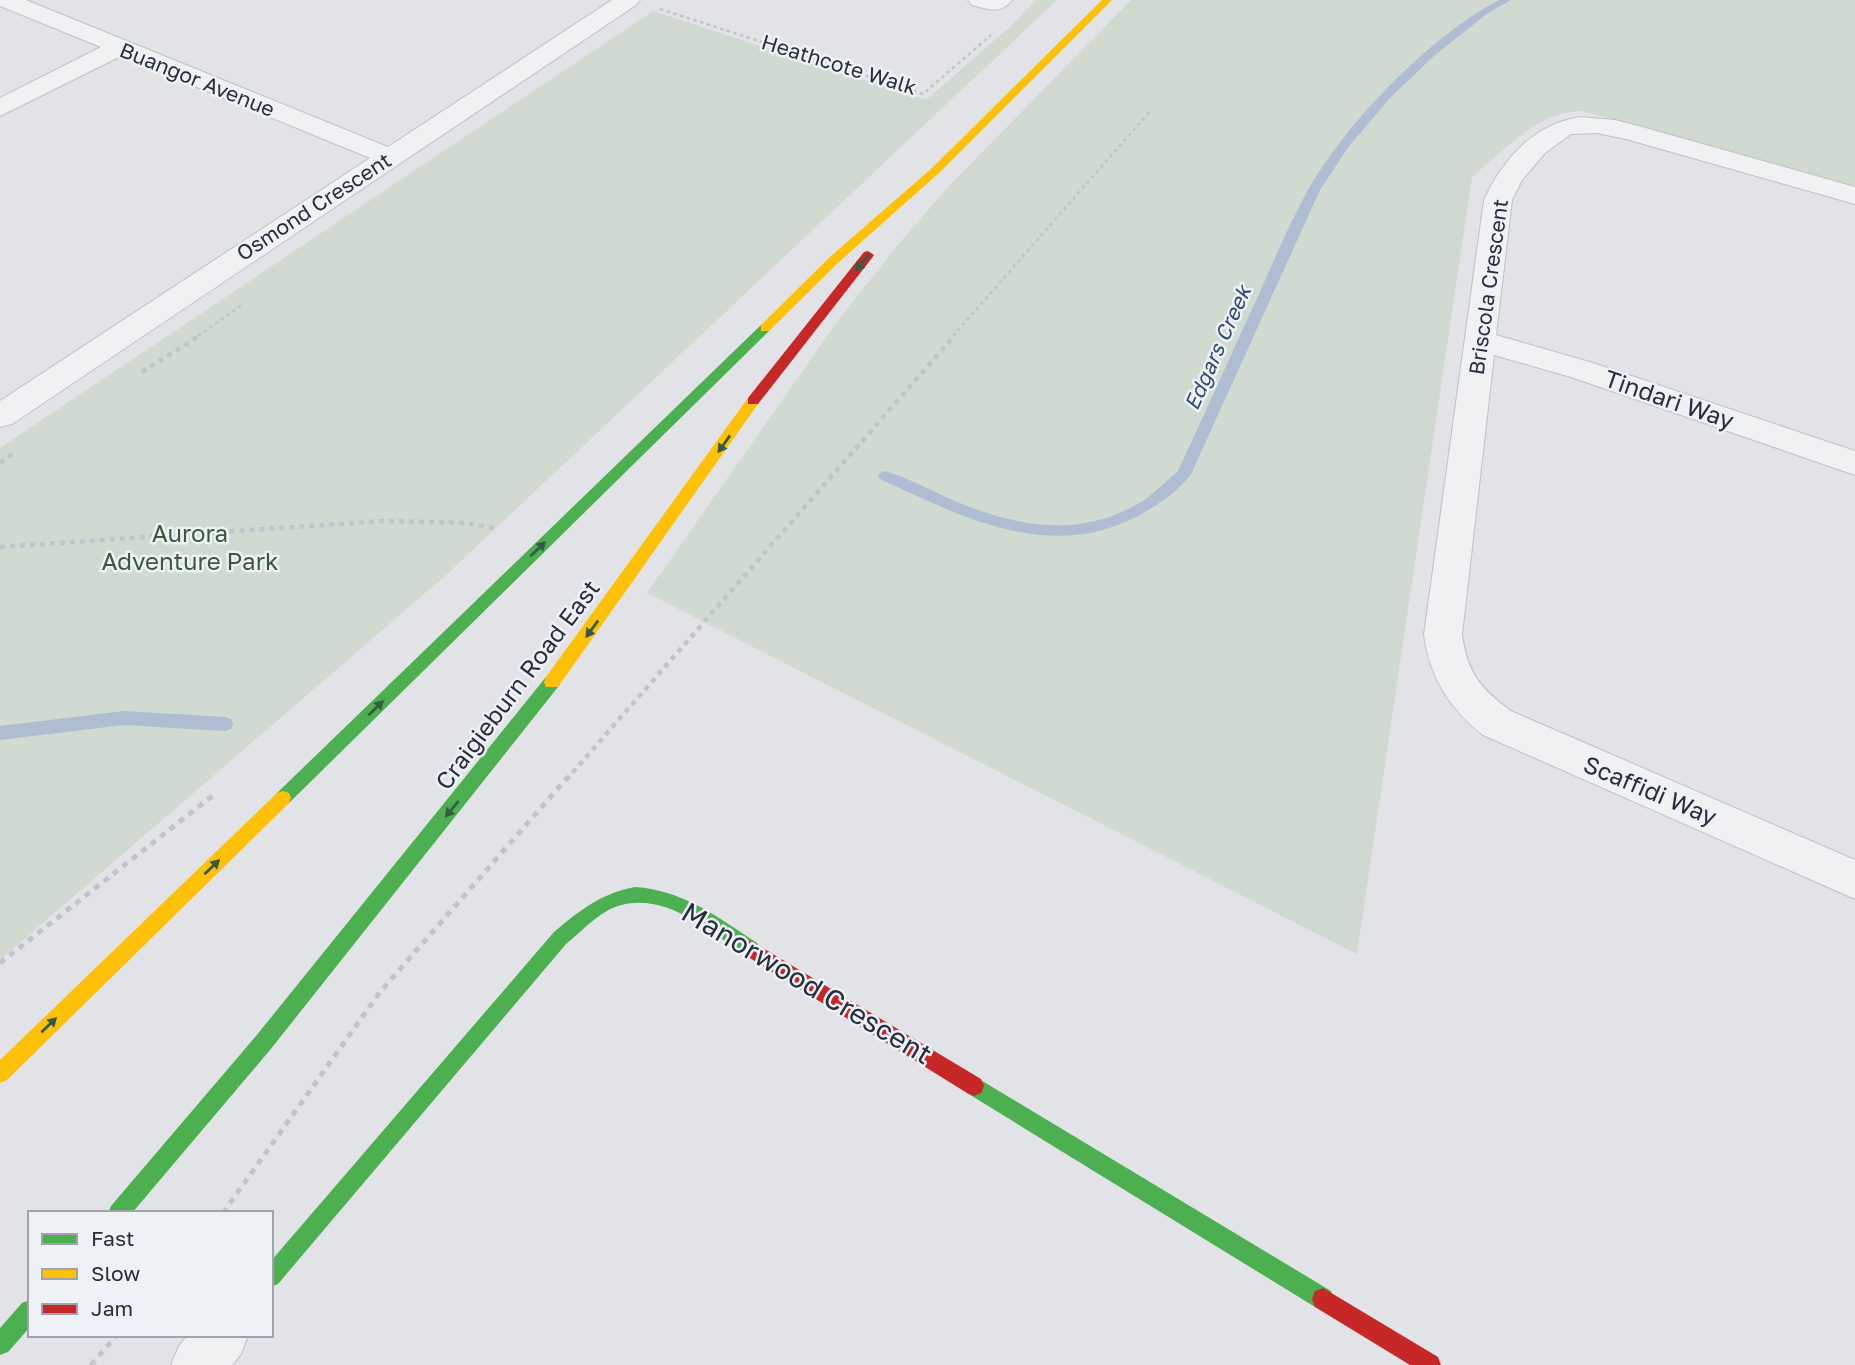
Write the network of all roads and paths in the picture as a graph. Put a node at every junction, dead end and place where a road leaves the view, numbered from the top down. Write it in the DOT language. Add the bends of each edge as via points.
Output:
graph roads {
  1 [pos="1107,0"];
  2 [pos="11,1"];
  3 [pos="991,1"];
  4 [pos="639,3"];
  5 [pos="118,48"];
  6 [pos="0,108"];
  7 [pos="1152,109"];
  8 [pos="390,157"];
  9 [pos="935,171"];
  10 [pos="1855,196"];
  11 [pos="1481,341"];
  12 [pos="0,416"];
  13 [pos="1855,463"];
  14 [pos="503,530"];
  15 [pos="0,547"];
  16 [pos="1456,685"];
  17 [pos="1855,880"];
  18 [pos="0,957"];
  19 [pos="7,957"];
  20 [pos="0,1073"];
  21 [pos="120,1211"];
  22 [pos="224,1211"];
  23 [pos="273,1276"];
  24 [pos="28,1313"];
  25 [pos="115,1337"];
  26 [pos="220,1337"];
  27 [pos="0,1344"];
  28 [pos="91,1365"];
  29 [pos="198,1365"];
  30 [pos="1430,1365"];
  1 -- 9 [label="main road, Craigieburn Road East"];
  2 -- 5 [label="street, Buangor Avenue"];
  3 -- 4 [label="path, Heathcote Walk" via="1003,25 923,94"];
  4 -- 8 [label="street, Osmond Crescent"];
  5 -- 6 [label="street"];
  5 -- 8 [label="street, Buangor Avenue"];
  7 -- 22 [label="path" via="380,992"];
  8 -- 12 [label="street, Osmond Crescent"];
  20 -- 9 [label="main road, Craigieburn Road East, one-way" via="836,258"];
  9 -- 21 [label="main road, Craigieburn Road East, one-way" via="762,389 566,663 263,1043"];
  10 -- 11 [label="street, Briscola Crescent" via="1625,132 1580,125 1564,128 1552,134 1503,186"];
  11 -- 13 [label="street, Tindari Way"];
  11 -- 16 [label="street, Briscola Crescent" via="1443,635 1446,661"];
  14 -- 15 [label="path" via="467,523 383,521"];
  16 -- 17 [label="street, Scaffidi Way" via="1497,723"];
  18 -- 19 [label="path"];
  23 -- 30 [label="main road, Manorwood Crescent" via="561,937 610,900 646,893 690,911"];
  24 -- 27 [label="main road"];
  25 -- 28 [label="path"];
  26 -- 29 [label="street"];
}
